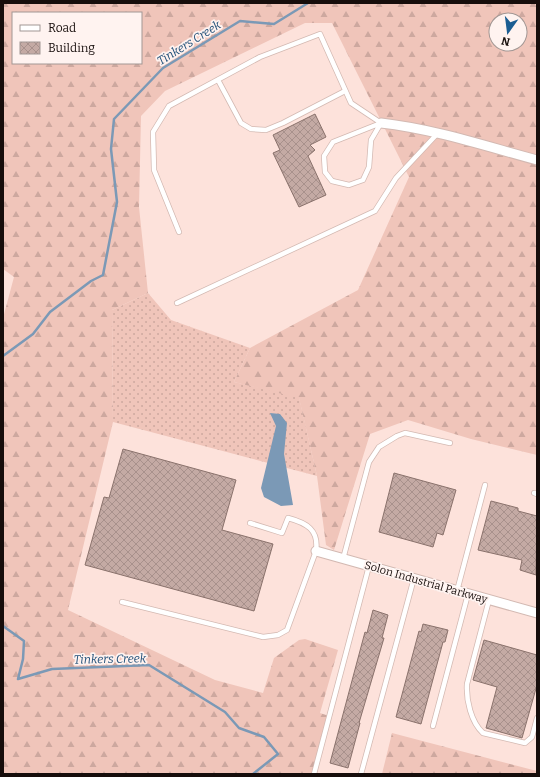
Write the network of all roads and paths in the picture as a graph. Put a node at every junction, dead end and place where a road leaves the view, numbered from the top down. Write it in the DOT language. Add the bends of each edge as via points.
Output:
graph roads {
  1 [pos="218,80"];
  2 [pos="345,91"];
  3 [pos="381,124"];
  4 [pos="438,133"];
  5 [pos="537,160"];
  6 [pos="179,232"];
  7 [pos="177,304"];
  8 [pos="450,443"];
  9 [pos="485,485"];
  10 [pos="250,523"];
  11 [pos="316,551"];
  12 [pos="344,558"];
  13 [pos="370,566"];
  14 [pos="414,578"];
  15 [pos="457,590"];
  16 [pos="468,594"];
  17 [pos="489,600"];
  18 [pos="122,602"];
  19 [pos="537,613"];
  20 [pos="537,718"];
  21 [pos="433,726"];
  22 [pos="314,774"];
  23 [pos="362,774"];
  1 -- 2 [label="lane" via="241,123 251,129 266,130"];
  1 -- 2 [label="lane" via="260,57 320,34"];
  1 -- 6 [label="lane" via="169,106 153,132 154,170"];
  2 -- 3 [label="lane" via="351,103"];
  3 -- 3 [label="lane" via="333,142 324,156 325,172 332,181 348,185 363,180 368,167 371,140"];
  3 -- 4 [label="street" via="407,126"];
  4 -- 5 [label="street"];
  4 -- 7 [label="lane" via="396,178 375,211"];
  8 -- 12 [label="lane" via="405,433 379,447 369,462"];
  9 -- 15 [label="lane"];
  10 -- 11 [label="lane" via="282,533 288,518 301,522 313,531 317,540"];
  11 -- 12 [label="street, Solon Industrial Parkway"];
  11 -- 18 [label="lane" via="287,630 278,635 263,638"];
  12 -- 13 [label="street, Solon Industrial Parkway"];
  13 -- 14 [label="street, Solon Industrial Parkway"];
  13 -- 22 [label="lane"];
  14 -- 15 [label="street, Solon Industrial Parkway"];
  14 -- 23 [label="lane"];
  15 -- 16 [label="street, Solon Industrial Parkway"];
  16 -- 17 [label="street, Solon Industrial Parkway"];
  16 -- 21 [label="lane"];
  17 -- 19 [label="street, Solon Industrial Parkway"];
  17 -- 20 [label="lane" via="468,684 466,696 469,707 483,733 517,742 525,743 532,736"];
}
